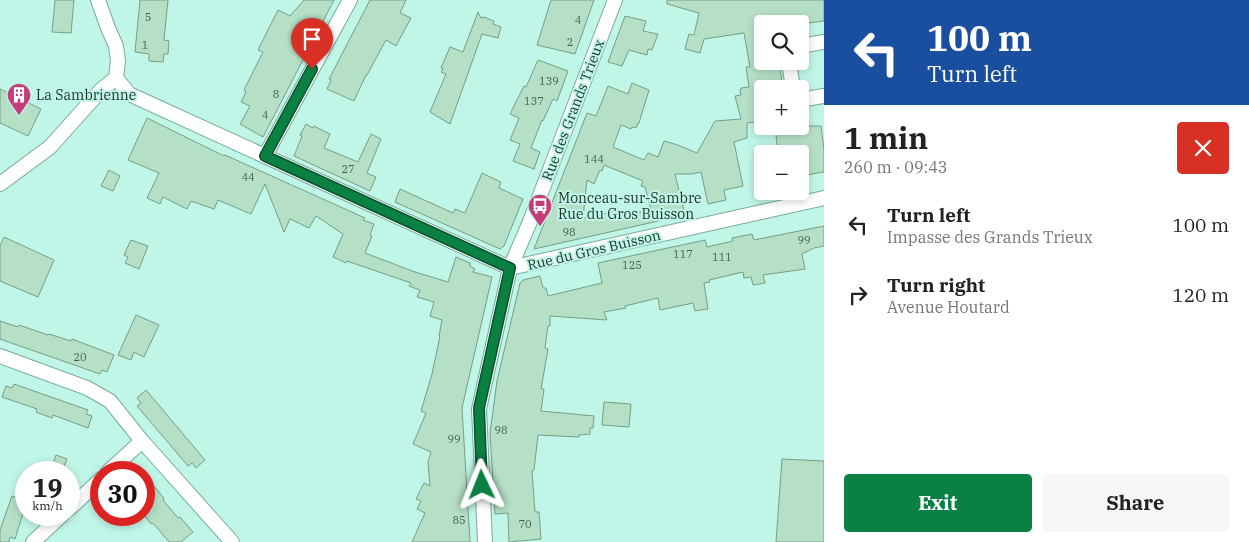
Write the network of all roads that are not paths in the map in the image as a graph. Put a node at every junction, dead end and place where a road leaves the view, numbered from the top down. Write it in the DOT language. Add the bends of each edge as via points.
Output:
graph roads {
  1 [pos="98,0"];
  2 [pos="350,0"];
  3 [pos="614,0"];
  4 [pos="824,42"];
  5 [pos="809,44"];
  6 [pos="116,78"];
  7 [pos="824,96"];
  8 [pos="809,98"];
  9 [pos="265,156"];
  10 [pos="0,184"];
  11 [pos="824,198"];
  12 [pos="510,268"];
  13 [pos="0,356"];
  14 [pos="142,441"];
  15 [pos="120,461"];
  16 [pos="90,489"];
  17 [pos="80,499"];
  18 [pos="50,526"];
  19 [pos="33,542"];
  20 [pos="232,542"];
  21 [pos="485,542"];
  1 -- 6 [label="street" via="116,46"];
  2 -- 9 [label="street"];
  3 -- 12 [label="street, Rue des Grands Trieux"];
  4 -- 5 [label="street"];
  6 -- 9 [label="street" via="129,94"];
  6 -- 10 [label="street" via="102,89 50,147"];
  7 -- 8 [label="street"];
  9 -- 12 [label="street"];
  11 -- 12 [label="street, Rue du Gros Buisson"];
  12 -- 21 [label="street, Rue des Grands Trieux" via="479,408"];
  13 -- 14 [label="street" via="87,388 110,401"];
  14 -- 15 [label="street"];
  14 -- 20 [label="street"];
  16 -- 17 [label="street"];
  18 -- 19 [label="street"];
}
